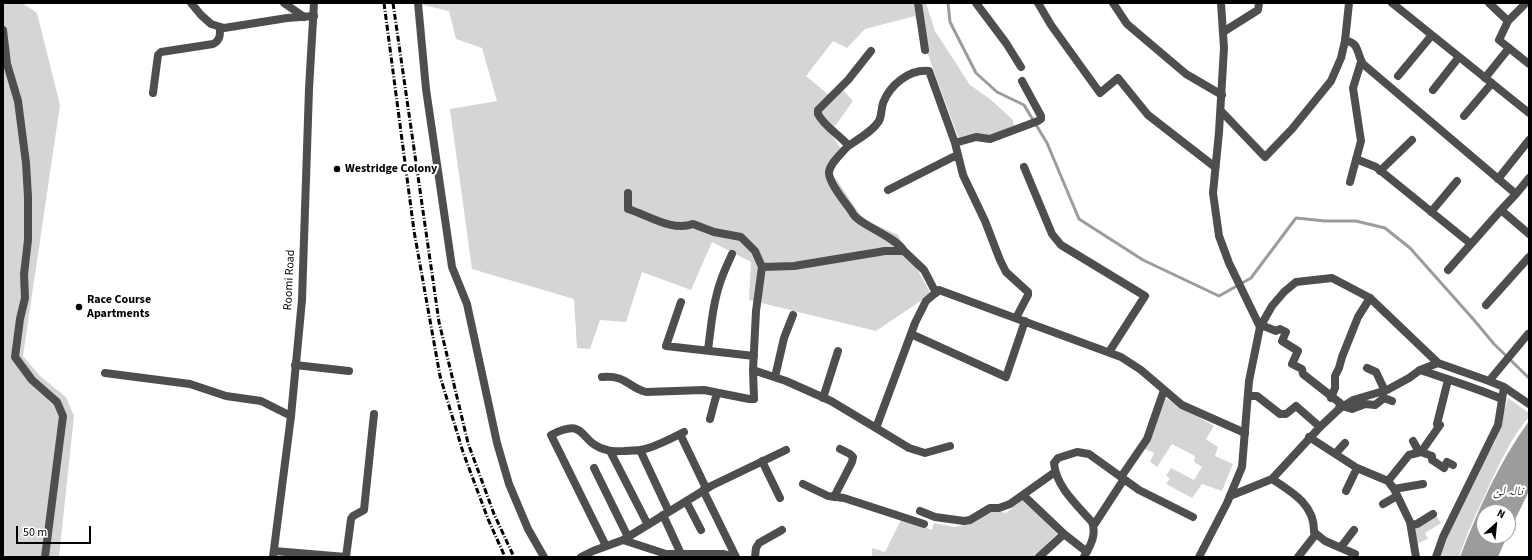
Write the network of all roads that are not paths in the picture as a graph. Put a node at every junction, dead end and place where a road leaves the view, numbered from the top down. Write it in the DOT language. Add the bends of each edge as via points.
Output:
graph roads {
  1 [pos="191,3"];
  2 [pos="284,3"];
  3 [pos="314,3"];
  4 [pos="418,3"];
  5 [pos="918,3"];
  6 [pos="976,3"];
  7 [pos="1038,3"];
  8 [pos="1113,3"];
  9 [pos="1222,3"];
  10 [pos="1259,3"];
  11 [pos="1349,3"];
  12 [pos="1392,3"];
  13 [pos="1489,3"];
  14 [pos="1526,3"];
  15 [pos="314,16"];
  16 [pos="304,17"];
  17 [pos="1508,21"];
  18 [pos="220,27"];
  19 [pos="3,30"];
  20 [pos="1223,32"];
  21 [pos="1432,35"];
  22 [pos="1345,40"];
  23 [pos="1509,48"];
  24 [pos="925,50"];
  25 [pos="871,51"];
  26 [pos="1459,57"];
  27 [pos="1361,62"];
  28 [pos="1529,64"];
  29 [pos="1021,67"];
  30 [pos="1398,76"];
  31 [pos="1022,81"];
  32 [pos="1489,81"];
  33 [pos="1433,90"];
  34 [pos="153,93"];
  35 [pos="1222,94"];
  36 [pos="1221,111"];
  37 [pos="1529,113"];
  38 [pos="1464,116"];
  39 [pos="1412,140"];
  40 [pos="1529,140"];
  41 [pos="955,143"];
  42 [pos="848,147"];
  43 [pos="957,155"];
  44 [pos="1356,159"];
  45 [pos="1024,167"];
  46 [pos="1215,167"];
  47 [pos="1380,171"];
  48 [pos="1529,178"];
  49 [pos="1498,179"];
  50 [pos="1457,180"];
  51 [pos="1350,182"];
  52 [pos="888,190"];
  53 [pos="628,193"];
  54 [pos="1516,194"];
  55 [pos="1502,210"];
  56 [pos="1431,212"];
  57 [pos="1529,234"];
  58 [pos="1471,244"];
  59 [pos="904,251"];
  60 [pos="732,254"];
  61 [pos="1529,258"];
  62 [pos="762,267"];
  63 [pos="1448,270"];
  64 [pos="936,292"];
  65 [pos="1370,298"];
  66 [pos="681,302"];
  67 [pos="1486,306"];
  68 [pos="793,315"];
  69 [pos="1016,318"];
  70 [pos="1025,321"];
  71 [pos="1261,326"];
  72 [pos="911,334"];
  73 [pos="1529,334"];
  74 [pos="708,350"];
  75 [pos="838,351"];
  76 [pos="1109,352"];
  77 [pos="754,356"];
  78 [pos="1438,363"];
  79 [pos="295,366"];
  80 [pos="1367,368"];
  81 [pos="753,370"];
  82 [pos="1420,370"];
  83 [pos="349,371"];
  84 [pos="105,373"];
  85 [pos="602,377"];
  86 [pos="775,378"];
  87 [pos="1448,380"];
  88 [pos="1489,381"];
  89 [pos="1504,387"];
  90 [pos="1164,390"];
  91 [pos="1385,391"];
  92 [pos="717,393"];
  93 [pos="1248,396"];
  94 [pos="823,398"];
  95 [pos="1331,398"];
  96 [pos="1502,399"];
  97 [pos="1392,401"];
  98 [pos="1526,402"];
  99 [pos="1340,408"];
  100 [pos="374,414"];
  101 [pos="291,416"];
  102 [pos="710,419"];
  103 [pos="1320,427"];
  104 [pos="876,428"];
  105 [pos="1245,433"];
  106 [pos="1309,437"];
  107 [pos="1413,441"];
  108 [pos="1345,444"];
  109 [pos="950,446"];
  110 [pos="840,449"];
  111 [pos="640,450"];
  112 [pos="786,450"];
  113 [pos="610,451"];
  114 [pos="1420,452"];
  115 [pos="1336,453"];
  116 [pos="762,461"];
  117 [pos="1453,465"];
  118 [pos="594,468"];
  119 [pos="1357,468"];
  120 [pos="1055,472"];
  121 [pos="1123,478"];
  122 [pos="1272,479"];
  123 [pos="1388,481"];
  124 [pos="803,484"];
  125 [pos="1423,484"];
  126 [pos="705,489"];
  127 [pos="1346,491"];
  128 [pos="1396,492"];
  129 [pos="1023,495"];
  130 [pos="1230,496"];
  131 [pos="834,497"];
  132 [pos="780,498"];
  133 [pos="686,501"];
  134 [pos="1383,504"];
  135 [pos="920,511"];
  136 [pos="666,513"];
  137 [pos="1433,514"];
  138 [pos="1193,517"];
  139 [pos="924,524"];
  140 [pos="648,525"];
  141 [pos="1094,525"];
  142 [pos="1409,529"];
  143 [pos="701,530"];
  144 [pos="782,530"];
  145 [pos="1354,530"];
  146 [pos="1064,534"];
  147 [pos="1316,534"];
  148 [pos="626,539"];
  149 [pos="606,546"];
  150 [pos="1341,547"];
  151 [pos="273,554"];
  152 [pos="681,554"];
  153 [pos="1086,554"];
  154 [pos="45,557"];
  155 [pos="346,557"];
  156 [pos="544,557"];
  157 [pos="581,557"];
  158 [pos="736,557"];
  159 [pos="755,557"];
  160 [pos="1039,557"];
  161 [pos="1199,557"];
  162 [pos="1298,557"];
  163 [pos="1353,557"];
  164 [pos="1416,557"];
  165 [pos="1436,557"];
  1 -- 18 [label="street" via="211,24"];
  2 -- 16 [label="street"];
  3 -- 15 [label="street, Roomi Road"];
  4 -- 156 [label="street" via="426,89 452,267 467,304 497,443 509,484 528,529"];
  5 -- 24 [label="street"];
  6 -- 29 [label="street"];
  7 -- 46 [label="street" via="1100,93 1118,78 1148,115"];
  8 -- 35 [label="street" via="1127,24 1186,74"];
  9 -- 20 [label="street"];
  10 -- 20 [label="street" via="1258,10"];
  11 -- 22 [label="street"];
  12 -- 21 [label="street"];
  13 -- 17 [label="street"];
  14 -- 17 [label="street"];
  15 -- 16 [label="street"];
  15 -- 79 [label="street, Roomi Road" via="302,300"];
  16 -- 18 [label="street"];
  17 -- 23 [label="street" via="1499,40"];
  18 -- 34 [label="street" via="220,38 213,44 161,52 158,55"];
  19 -- 154 [label="street" via="7,64 18,102 28,197 24,298 15,357 32,380 57,402 63,416"];
  20 -- 35 [label="street"];
  21 -- 26 [label="street"];
  21 -- 30 [label="street"];
  22 -- 27 [label="street" via="1356,45"];
  22 -- 36 [label="street" via="1341,58 1331,81 1292,129 1265,157"];
  23 -- 28 [label="street"];
  23 -- 32 [label="street"];
  25 -- 42 [label="street" via="848,80 818,110 820,117"];
  26 -- 32 [label="street"];
  26 -- 33 [label="street"];
  27 -- 44 [label="street" via="1353,88 1361,141"];
  27 -- 49 [label="street"];
  31 -- 41 [label="street" via="1041,116 1038,121 990,139 976,138"];
  32 -- 37 [label="street"];
  32 -- 38 [label="street"];
  35 -- 36 [label="street"];
  36 -- 46 [label="street"];
  39 -- 47 [label="street"];
  40 -- 49 [label="street"];
  41 -- 42 [label="street" via="927,71 904,78 896,84 883,101 878,122"];
  41 -- 43 [label="street"];
  42 -- 59 [label="street" via="829,170 833,185 857,220 876,229"];
  43 -- 52 [label="street"];
  43 -- 69 [label="street" via="963,175 1006,272 1028,292"];
  44 -- 47 [label="street"];
  44 -- 51 [label="street"];
  45 -- 76 [label="street" via="1052,234 1061,245 1145,296"];
  46 -- 71 [label="street" via="1213,193 1219,236 1229,263"];
  47 -- 56 [label="street"];
  48 -- 54 [label="street"];
  49 -- 54 [label="street"];
  50 -- 56 [label="street"];
  53 -- 62 [label="street" via="628,209 670,225 685,227 693,224 714,232 741,237 755,251"];
  54 -- 55 [label="street"];
  55 -- 57 [label="street"];
  55 -- 58 [label="street"];
  56 -- 58 [label="street"];
  58 -- 63 [label="street"];
  59 -- 62 [label="street" via="885,250 794,266"];
  59 -- 64 [label="street" via="924,270"];
  60 -- 74 [label="street" via="719,286"];
  61 -- 67 [label="street"];
  62 -- 77 [label="street" via="756,311"];
  64 -- 69 [label="street" via="939,290"];
  64 -- 72 [label="street" via="926,301"];
  65 -- 71 [label="street" via="1332,278 1296,282 1272,306"];
  65 -- 78 [label="street"];
  65 -- 95 [label="street" via="1358,317 1342,357"];
  66 -- 74 [label="street" via="666,346"];
  68 -- 86 [label="street" via="782,344"];
  69 -- 70 [label="street"];
  70 -- 72 [label="street" via="1006,377"];
  70 -- 76 [label="street"];
  71 -- 93 [label="street"];
  71 -- 95 [label="street" via="1286,332 1282,341 1298,351 1292,364 1302,369 1303,374"];
  72 -- 104 [label="street"];
  73 -- 88 [label="street"];
  74 -- 77 [label="street"];
  75 -- 94 [label="street"];
  76 -- 90 [label="street" via="1140,370"];
  77 -- 81 [label="street"];
  78 -- 82 [label="street"];
  78 -- 88 [label="street"];
  79 -- 83 [label="street"];
  79 -- 101 [label="street, Roomi Road"];
  80 -- 91 [label="street" via="1376,372"];
  81 -- 86 [label="street"];
  81 -- 92 [label="street" via="754,399"];
  82 -- 87 [label="street"];
  82 -- 91 [label="street"];
  84 -- 101 [label="street" via="190,384 226,396 261,401"];
  85 -- 92 [label="street" via="619,378 646,392 704,390"];
  86 -- 94 [label="street"];
  87 -- 96 [label="street"];
  87 -- 114 [label="street" via="1437,424 1440,425"];
  88 -- 89 [label="street"];
  89 -- 96 [label="street"];
  89 -- 98 [label="street"];
  90 -- 105 [label="street" via="1182,405"];
  90 -- 121 [label="street" via="1147,439"];
  91 -- 99 [label="street" via="1353,400"];
  92 -- 102 [label="street"];
  93 -- 103 [label="street" via="1257,396 1280,414 1286,414 1296,406"];
  93 -- 105 [label="street"];
  94 -- 104 [label="street"];
  95 -- 99 [label="street" via="1340,403"];
  96 -- 165 [label="street" via="1498,425 1443,537"];
  97 -- 99 [label="street" via="1384,398 1375,405"];
  99 -- 103 [label="street"];
  100 -- 155 [label="street" via="364,510 351,519"];
  101 -- 151 [label="street, Roomi Road"];
  103 -- 106 [label="street"];
  104 -- 109 [label="street" via="909,448 925,453"];
  105 -- 130 [label="street" via="1242,467"];
  106 -- 115 [label="street"];
  106 -- 122 [label="street"];
  107 -- 114 [label="street"];
  108 -- 115 [label="street"];
  110 -- 131 [label="street" via="853,457"];
  111 -- 113 [label="street"];
  111 -- 126 [label="street" via="682,433"];
  111 -- 136 [label="street"];
  112 -- 116 [label="street"];
  113 -- 140 [label="street"];
  113 -- 149 [label="street" via="598,447 577,428 564,428 551,435"];
  114 -- 117 [label="street" via="1432,456 1432,460 1444,468 1447,462"];
  114 -- 123 [label="street" via="1409,454"];
  115 -- 119 [label="street"];
  116 -- 126 [label="street"];
  116 -- 132 [label="street"];
  118 -- 148 [label="street"];
  119 -- 123 [label="street"];
  119 -- 127 [label="street"];
  120 -- 121 [label="street" via="1054,463 1058,458 1077,452 1089,454"];
  120 -- 129 [label="street"];
  120 -- 141 [label="street" via="1060,484"];
  121 -- 138 [label="street" via="1139,490"];
  121 -- 141 [label="street"];
  122 -- 130 [label="street"];
  122 -- 147 [label="street" via="1303,502 1313,518"];
  123 -- 128 [label="street"];
  124 -- 131 [label="street"];
  125 -- 128 [label="street"];
  126 -- 133 [label="street"];
  126 -- 158 [label="street"];
  128 -- 134 [label="street"];
  128 -- 142 [label="street" via="1407,515"];
  129 -- 135 [label="street" via="1010,504 990,508 964,521"];
  129 -- 146 [label="street"];
  130 -- 161 [label="street"];
  131 -- 139 [label="street"];
  133 -- 136 [label="street"];
  133 -- 143 [label="street"];
  136 -- 140 [label="street"];
  136 -- 152 [label="street"];
  137 -- 142 [label="street"];
  140 -- 148 [label="street"];
  141 -- 153 [label="street" via="1093,540"];
  142 -- 164 [label="street"];
  144 -- 159 [label="street" via="759,543"];
  145 -- 150 [label="street"];
  146 -- 153 [label="street"];
  146 -- 160 [label="street"];
  147 -- 150 [label="street" via="1325,541"];
  147 -- 162 [label="street"];
  148 -- 149 [label="street"];
  148 -- 152 [label="street" via="666,554"];
  149 -- 157 [label="street"];
  150 -- 163 [label="street" via="1355,554"];
  151 -- 155 [label="street"];
  152 -- 158 [label="street" via="724,554"];
}
